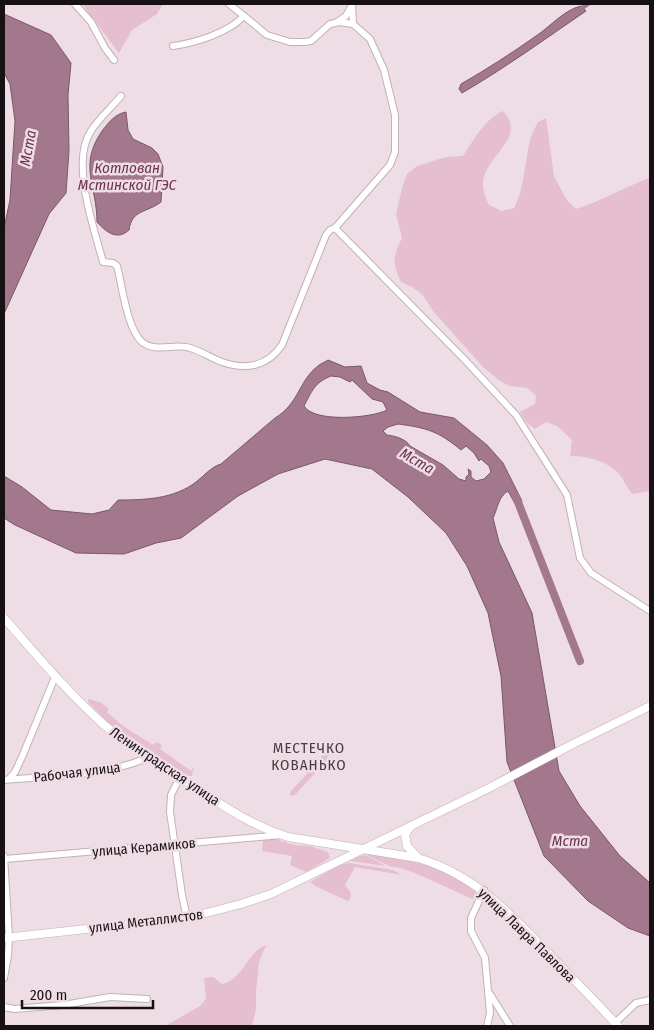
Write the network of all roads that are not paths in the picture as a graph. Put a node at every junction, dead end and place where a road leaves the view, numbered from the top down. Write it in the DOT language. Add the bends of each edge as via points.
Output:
graph roads {
  1 [pos="75,4"];
  2 [pos="229,4"];
  3 [pos="351,5"];
  4 [pos="244,16"];
  5 [pos="335,23"];
  6 [pos="353,24"];
  7 [pos="173,46"];
  8 [pos="114,60"];
  9 [pos="122,96"];
  10 [pos="335,228"];
  11 [pos="650,611"];
  12 [pos="4,618"];
  13 [pos="56,677"];
  14 [pos="650,706"];
  15 [pos="149,757"];
  16 [pos="180,777"];
  17 [pos="6,779"];
  18 [pos="411,826"];
  19 [pos="283,835"];
  20 [pos="175,844"];
  21 [pos="364,848"];
  22 [pos="4,857"];
  23 [pos="418,858"];
  24 [pos="484,890"];
  25 [pos="187,918"];
  26 [pos="6,938"];
  27 [pos="4,978"];
  28 [pos="489,993"];
  29 [pos="148,999"];
  30 [pos="650,1000"];
  31 [pos="4,1007"];
  32 [pos="617,1024"];
  33 [pos="487,1026"];
  34 [pos="510,1026"];
  1 -- 8 [label="street" via="91,22"];
  2 -- 4 [label="street"];
  3 -- 5 [label="street" via="346,16"];
  3 -- 6 [label="street"];
  4 -- 5 [label="street" via="267,36 290,42 311,41 324,28"];
  4 -- 7 [label="street" via="206,38"];
  5 -- 6 [label="street"];
  6 -- 10 [label="street" via="370,39 384,70 395,115 395,152 390,165"];
  9 -- 10 [label="street" via="90,132 82,174 103,262 117,266 129,315 142,342 153,347 190,347 222,362 245,367 259,365 274,356 282,345 326,235"];
  10 -- 11 [label="street" via="516,415 566,496 580,558 591,573"];
  12 -- 13 [label="main road, Ленинградская улица"];
  13 -- 15 [label="main road, Ленинградская улица" via="104,725"];
  13 -- 17 [label="street" via="15,772"];
  14 -- 18 [label="main road, улица Металлистов"];
  15 -- 16 [label="main road, Ленинградская улица"];
  15 -- 17 [label="street, Рабочая улица" via="130,766 93,772"];
  16 -- 19 [label="main road, Ленинградская улица" via="242,818"];
  16 -- 20 [label="street" via="171,796"];
  18 -- 21 [label="main road, улица Металлистов"];
  18 -- 23 [label="main road" via="405,834 407,846"];
  19 -- 20 [label="street, улица Керамиков"];
  19 -- 21 [label="main road, Ленинградская улица"];
  20 -- 22 [label="street, улица Керамиков"];
  20 -- 25 [label="street"];
  21 -- 23 [label="main road, улица Лавра Павлова"];
  21 -- 25 [label="main road, улица Металлистов" via="271,894"];
  22 -- 26 [label="street"];
  23 -- 24 [label="main road, улица Лавра Павлова" via="461,876"];
  24 -- 28 [label="street" via="471,918 471,931 485,958"];
  24 -- 32 [label="main road, улица Лавра Павлова"];
  25 -- 26 [label="main road, улица Металлистов"];
  26 -- 27 [label="street" via="8,956"];
  28 -- 33 [label="street"];
  28 -- 34 [label="street"];
  29 -- 31 [label="street" via="110,997 63,1005"];
  30 -- 32 [label="street" via="636,1003"];
}
